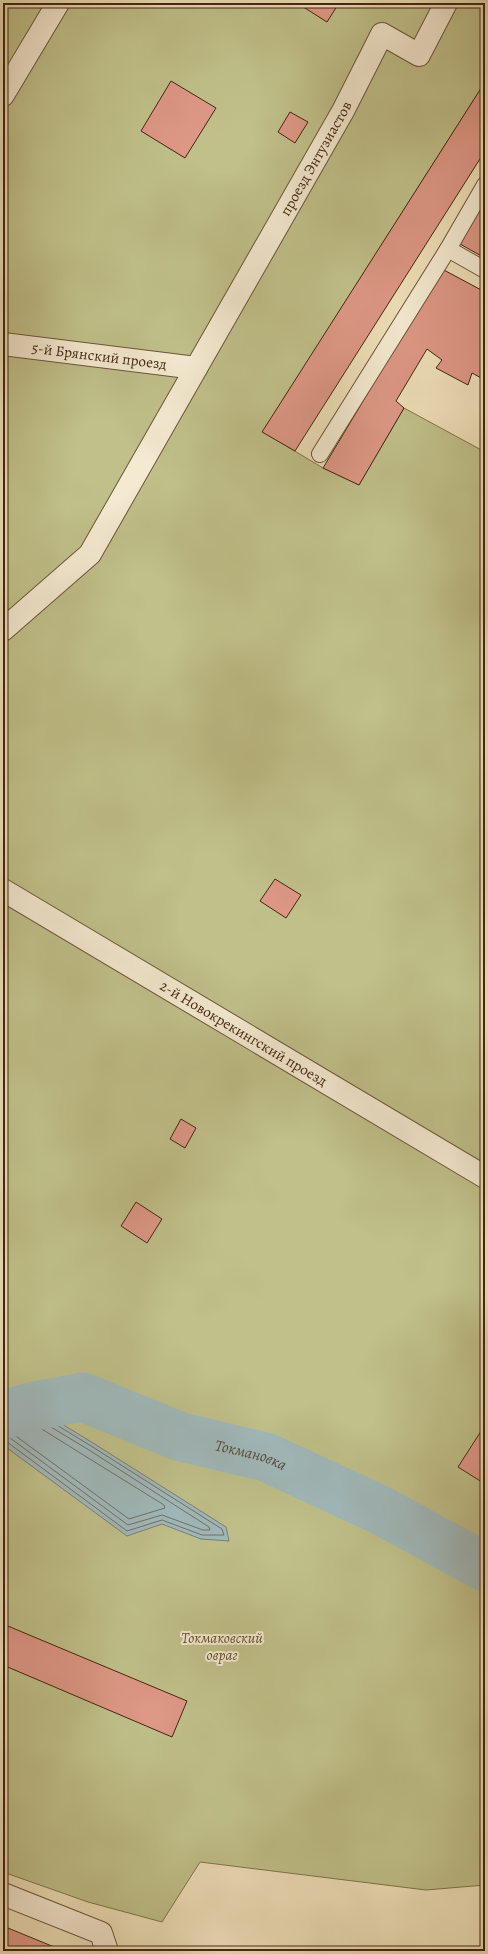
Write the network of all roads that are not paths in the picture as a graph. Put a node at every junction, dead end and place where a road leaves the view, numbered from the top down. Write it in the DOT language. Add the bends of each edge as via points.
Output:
graph roads {
  1 [pos="58,3"];
  2 [pos="446,3"];
  3 [pos="3,95"];
  4 [pos="485,186"];
  5 [pos="448,249"];
  6 [pos="485,270"];
  7 [pos="3,344"];
  8 [pos="196,368"];
  9 [pos="320,454"];
  10 [pos="3,630"];
  11 [pos="3,890"];
  12 [pos="485,1177"];
  13 [pos="3,1894"];
  14 [pos="107,1951"];
  1 -- 3 [label="street"];
  2 -- 8 [label="street, проезд Энтузиастов" via="419,55 382,34 343,111"];
  4 -- 5 [label="lane"];
  5 -- 6 [label="lane"];
  5 -- 9 [label="lane"];
  7 -- 8 [label="street, 5-й Брянский проезд"];
  8 -- 10 [label="street" via="90,554"];
  11 -- 12 [label="street, 2-й Новокрекингский проезд"];
  13 -- 14 [label="street" via="101,1933"];
}
